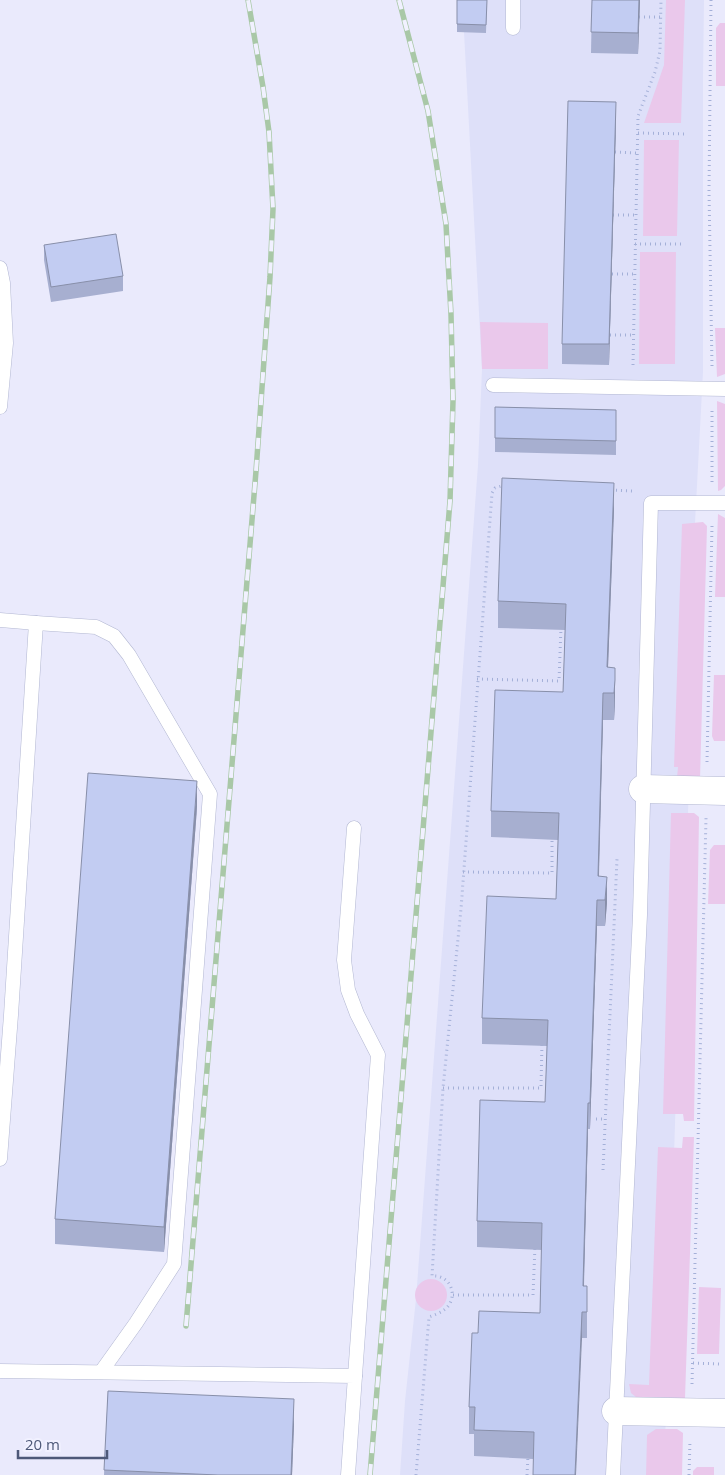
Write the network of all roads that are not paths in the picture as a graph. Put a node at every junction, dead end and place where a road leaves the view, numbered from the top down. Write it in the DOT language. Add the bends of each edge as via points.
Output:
graph roads {
  1 [pos="513,0"];
  2 [pos="513,28"];
  3 [pos="0,268"];
  4 [pos="493,385"];
  5 [pos="718,389"];
  6 [pos="0,407"];
  7 [pos="719,503"];
  8 [pos="0,620"];
  9 [pos="36,623"];
  10 [pos="643,789"];
  11 [pos="716,791"];
  12 [pos="354,828"];
  13 [pos="0,1159"];
  14 [pos="0,1371"];
  15 [pos="101,1372"];
  16 [pos="355,1376"];
  17 [pos="616,1411"];
  18 [pos="725,1413"];
  19 [pos="348,1475"];
  20 [pos="613,1475"];
  1 -- 2 [label="lane"];
  3 -- 6 [label="lane" via="6,343"];
  4 -- 5 [label="lane"];
  7 -- 10 [label="lane" via="651,503"];
  8 -- 9 [label="lane"];
  9 -- 13 [label="lane"];
  9 -- 15 [label="lane" via="96,626 114,636 210,794 174,1264"];
  10 -- 11 [label="street"];
  10 -- 17 [label="lane"];
  12 -- 16 [label="lane" via="344,960 348,990 378,1055"];
  14 -- 15 [label="lane"];
  15 -- 16 [label="lane"];
  16 -- 19 [label="lane"];
  17 -- 18 [label="street"];
  17 -- 20 [label="lane"];
}
